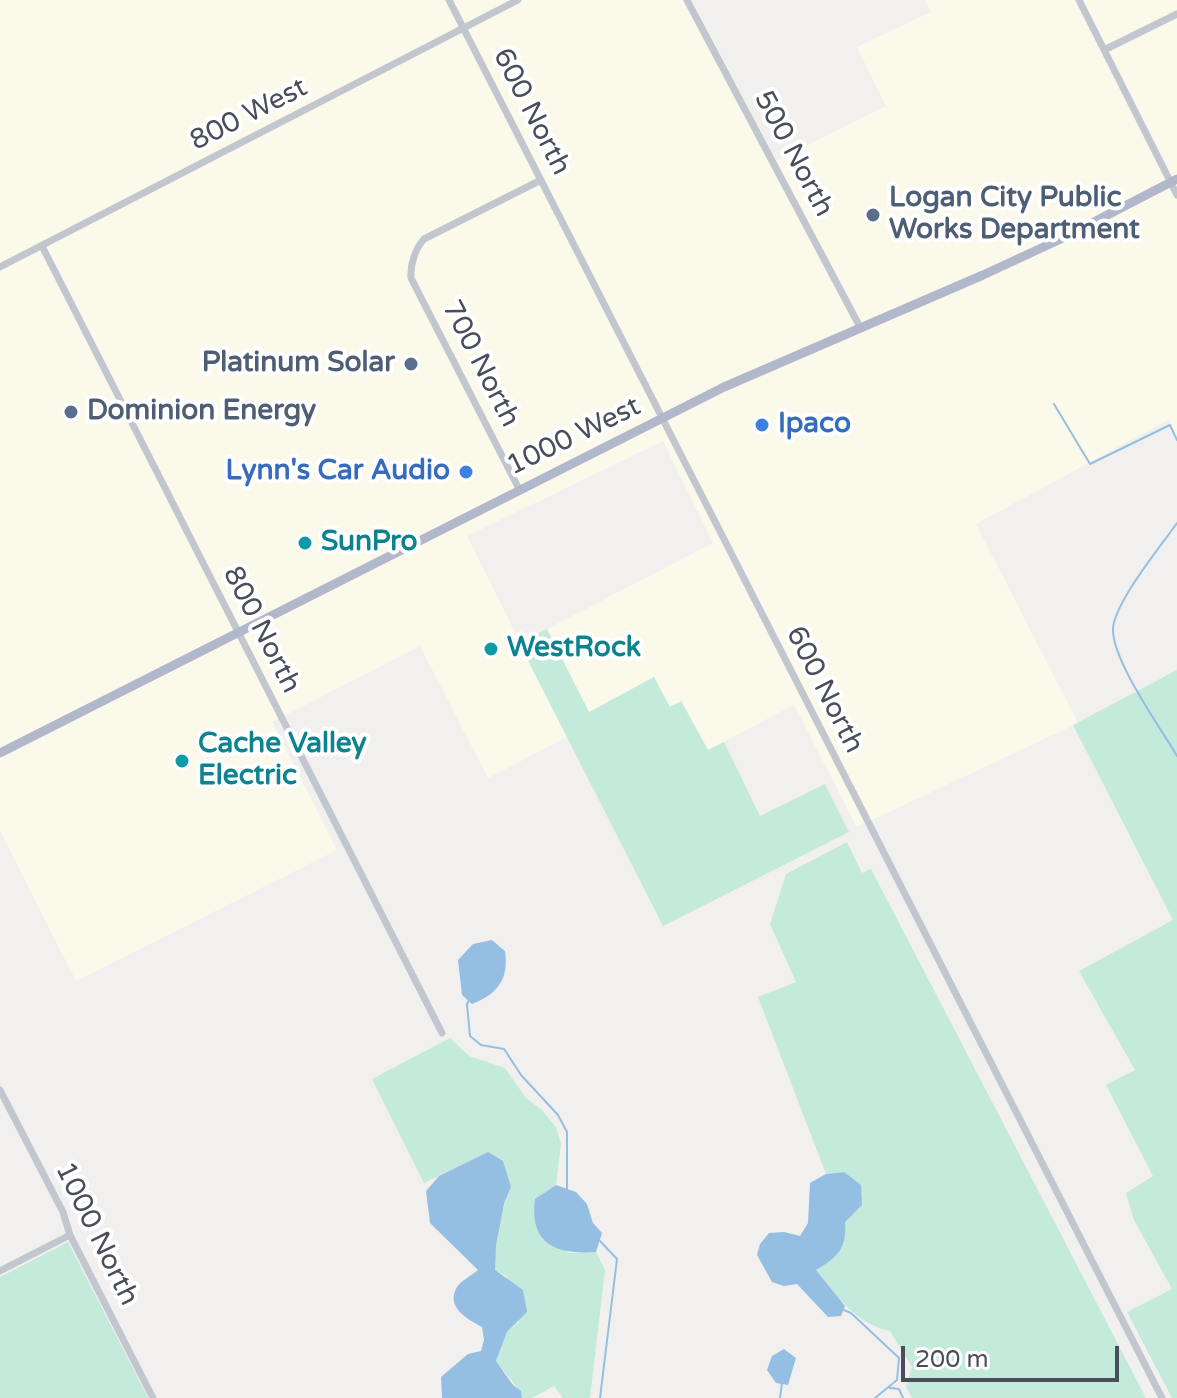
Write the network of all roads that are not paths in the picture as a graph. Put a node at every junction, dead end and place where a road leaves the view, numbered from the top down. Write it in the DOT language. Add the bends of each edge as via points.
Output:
graph roads {
  1 [pos="449,0"];
  2 [pos="518,0"];
  3 [pos="687,0"];
  4 [pos="1079,0"];
  5 [pos="1177,14"];
  6 [pos="464,28"];
  7 [pos="1104,50"];
  8 [pos="541,180"];
  9 [pos="1174,181"];
  10 [pos="1177,195"];
  11 [pos="42,246"];
  12 [pos="0,267"];
  13 [pos="860,327"];
  14 [pos="663,418"];
  15 [pos="519,489"];
  16 [pos="238,632"];
  17 [pos="0,753"];
  18 [pos="442,1033"];
  19 [pos="0,1090"];
  20 [pos="70,1235"];
  21 [pos="0,1271"];
  22 [pos="153,1398"];
  23 [pos="1162,1398"];
  1 -- 6 [label="street, 600 North"];
  2 -- 6 [label="street, 800 West"];
  3 -- 13 [label="street, 500 North"];
  4 -- 7 [label="street"];
  5 -- 7 [label="street"];
  6 -- 8 [label="street, 600 North"];
  6 -- 11 [label="street, 800 West"];
  7 -- 9 [label="street"];
  8 -- 14 [label="street, 600 North"];
  8 -- 15 [label="street, 700 North" via="424,239 411,278"];
  9 -- 10 [label="street"];
  9 -- 13 [label="main road, 1000 West" via="1063,238"];
  11 -- 12 [label="street, 800 West"];
  11 -- 16 [label="street, 800 North"];
  13 -- 14 [label="main road, 1000 West"];
  14 -- 15 [label="main road, 1000 West"];
  14 -- 23 [label="street, 600 North"];
  15 -- 16 [label="main road, 1000 West"];
  16 -- 17 [label="main road, 1000 West"];
  16 -- 18 [label="street, 800 North"];
  19 -- 20 [label="street, 1000 North"];
  20 -- 21 [label="street"];
  20 -- 22 [label="street, 1000 North"];
}
